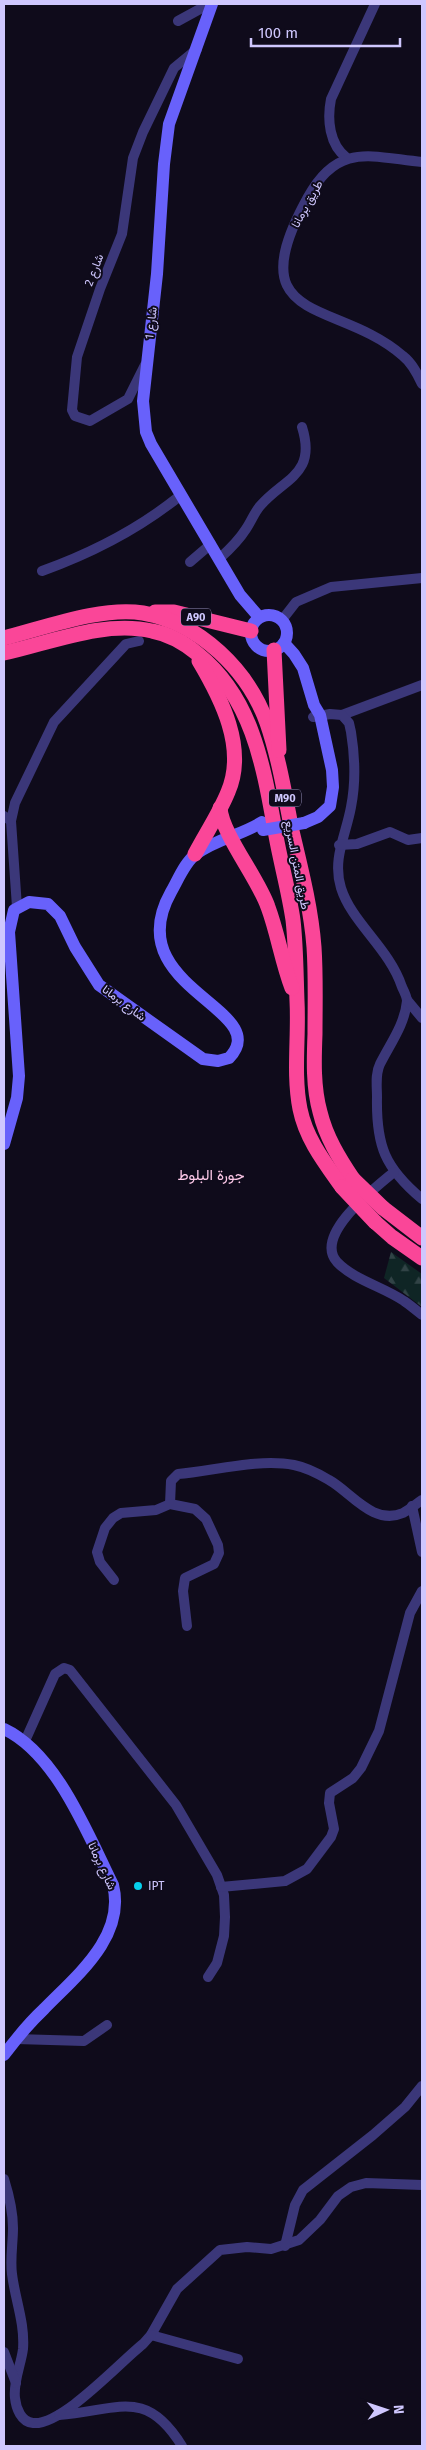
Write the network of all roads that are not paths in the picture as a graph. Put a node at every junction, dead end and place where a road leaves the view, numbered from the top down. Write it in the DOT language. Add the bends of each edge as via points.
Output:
graph roads {
  1 [pos="210,4"];
  2 [pos="375,4"];
  3 [pos="178,21"];
  4 [pos="197,49"];
  5 [pos="347,158"];
  6 [pos="422,162"];
  7 [pos="147,362"];
  8 [pos="422,384"];
  9 [pos="302,427"];
  10 [pos="181,495"];
  11 [pos="211,544"];
  12 [pos="220,558"];
  13 [pos="190,562"];
  14 [pos="42,572"];
  15 [pos="422,578"];
  16 [pos="140,613"];
  17 [pos="259,618"];
  18 [pos="282,620"];
  19 [pos="251,632"];
  20 [pos="4,638"];
  21 [pos="139,641"];
  22 [pos="279,647"];
  23 [pos="192,649"];
  24 [pos="4,653"];
  25 [pos="422,685"];
  26 [pos="316,712"];
  27 [pos="342,715"];
  28 [pos="278,766"];
  29 [pos="220,808"];
  30 [pos="7,818"];
  31 [pos="231,836"];
  32 [pos="422,838"];
  33 [pos="339,845"];
  34 [pos="196,854"];
  35 [pos="12,910"];
  36 [pos="407,1000"];
  37 [pos="298,1004"];
  38 [pos="422,1018"];
  39 [pos="6,1125"];
  40 [pos="4,1144"];
  41 [pos="394,1172"];
  42 [pos="348,1183"];
  43 [pos="422,1198"];
  44 [pos="422,1238"];
  45 [pos="422,1258"];
  46 [pos="422,1315"];
  47 [pos="422,1500"];
  48 [pos="170,1504"];
  49 [pos="412,1506"];
  50 [pos="422,1552"];
  51 [pos="114,1580"];
  52 [pos="422,1591"];
  53 [pos="188,1626"];
  54 [pos="4,1729"];
  55 [pos="25,1741"];
  56 [pos="221,1887"];
  57 [pos="208,1977"];
  58 [pos="107,2025"];
  59 [pos="16,2039"];
  60 [pos="4,2055"];
  61 [pos="422,2086"];
  62 [pos="4,2179"];
  63 [pos="422,2185"];
  64 [pos="285,2246"];
  65 [pos="151,2335"];
  66 [pos="4,2352"];
  67 [pos="238,2359"];
  68 [pos="16,2383"];
  69 [pos="58,2415"];
  70 [pos="182,2446"];
  1 -- 3 [label="street"];
  1 -- 4 [label="street, شارع 1"];
  2 -- 5 [label="street" via="329,109 331,132 336,145"];
  4 -- 7 [label="street, شارع 1" via="176,100 165,145 157,274"];
  4 -- 7 [label="street, شارع 2" via="174,68 133,158 122,234 76,362 72,410 75,416 90,421 119,406 128,398"];
  5 -- 6 [label="street, طريق برمانا" via="363,155"];
  5 -- 8 [label="street, طريق برمانا" via="330,167 320,178 298,214 283,266 285,280 302,304 376,338 398,352 413,366"];
  7 -- 10 [label="street, شارع 1" via="143,401 146,432"];
  9 -- 12 [label="street" via="304,457 298,474 262,504 239,539"];
  10 -- 11 [label="street, شارع 1"];
  10 -- 14 [label="street" via="107,543"];
  11 -- 12 [label="street, شارع 1"];
  11 -- 13 [label="street"];
  12 -- 17 [label="street, شارع 1" via="240,594"];
  15 -- 18 [label="street" via="332,587 296,602"];
  16 -- 19 [label="highway, A90" via="174,612"];
  16 -- 20 [label="highway, طريق المتن السريع / M90" via="93,616"];
  16 -- 28 [label="highway, طريق المتن السريع / M90" via="182,626 234,666 266,722"];
  17 -- 18 [label="street" via="273,615"];
  17 -- 19 [label="street"];
  18 -- 22 [label="street" via="287,629"];
  19 -- 22 [label="street" via="254,643 262,650"];
  21 -- 30 [label="street" via="126,644 54,722"];
  22 -- 26 [label="street" via="299,661"];
  22 -- 28 [label="highway" via="274,668 280,736"];
  23 -- 24 [label="highway, طريق المتن السريع / M90" via="152,630 125,628"];
  23 -- 29 [label="highway" via="220,697 232,738 232,777"];
  23 -- 37 [label="highway, طريق المتن السريع / M90" via="225,680 241,706 258,746 293,919"];
  25 -- 27 [label="street"];
  26 -- 27 [label="street"];
  26 -- 31 [label="street, bridge" via="332,770 330,806 323,814"];
  27 -- 33 [label="street" via="349,723 355,770 351,809"];
  28 -- 42 [label="highway, طريق المتن السريع / M90" via="314,944 315,1084 319,1111"];
  29 -- 31 [label="highway"];
  29 -- 34 [label="highway"];
  30 -- 35 [label="street"];
  31 -- 34 [label="street"];
  31 -- 37 [label="highway" via="269,908"];
  32 -- 33 [label="street" via="408,840 390,832 357,844"];
  33 -- 36 [label="street" via="339,878 345,898 386,954"];
  34 -- 35 [label="street, شارع برمانا" via="169,896 162,918 161,943 175,972 232,1021 240,1043 229,1058 218,1061 203,1059 99,984 52,907 35,902 24,903"];
  35 -- 39 [label="street" via="9,932 19,1076 17,1098"];
  36 -- 38 [label="street"];
  36 -- 41 [label="street" via="401,1023 379,1066 377,1078 379,1136"];
  37 -- 42 [label="highway, طريق المتن السريع / M90" via="300,1109 319,1155"];
  39 -- 40 [label="street"];
  41 -- 43 [label="street"];
  41 -- 46 [label="street" via="348,1214 334,1232 333,1254 337,1262 353,1273 404,1300"];
  42 -- 44 [label="highway, طريق المتن السريع / M90, bridge"];
  42 -- 45 [label="highway, طريق المتن السريع / M90, bridge" via="375,1222"];
  47 -- 49 [label="street"];
  48 -- 49 [label="street" via="171,1481 178,1474 268,1464 294,1465 330,1480 375,1512 401,1513"];
  48 -- 51 [label="street" via="156,1510 121,1513 105,1528 97,1552 100,1562"];
  48 -- 53 [label="street" via="200,1513 212,1528 218,1545 219,1554 214,1564 189,1574 183,1582"];
  49 -- 50 [label="street"];
  52 -- 56 [label="street" via="410,1612 379,1731 357,1773 330,1793 328,1803 334,1829 331,1837 307,1869 285,1881"];
  54 -- 55 [label="street, شارع برمانا"];
  55 -- 56 [label="street" via="55,1674 64,1668 70,1670 176,1805"];
  55 -- 59 [label="street, شارع برمانا" via="63,1786 116,1897 110,1931 92,1958"];
  56 -- 57 [label="street" via="226,1918 224,1936 220,1954"];
  58 -- 59 [label="street" via="84,2041"];
  59 -- 60 [label="street, شارع برمانا"];
  61 -- 64 [label="street" via="405,2107 380,2129 303,2190 292,2214"];
  62 -- 68 [label="street" via="13,2226 12,2273 21,2315 23,2348"];
  63 -- 64 [label="street" via="366,2183 351,2188 338,2196 299,2240"];
  64 -- 65 [label="street" via="271,2250 246,2247 220,2250 177,2289"];
  65 -- 67 [label="street"];
  65 -- 69 [label="street" via="93,2389"];
  66 -- 68 [label="street"];
  68 -- 69 [label="street" via="14,2397 27,2422 40,2423"];
  69 -- 70 [label="street" via="140,2406 165,2423"];
}
